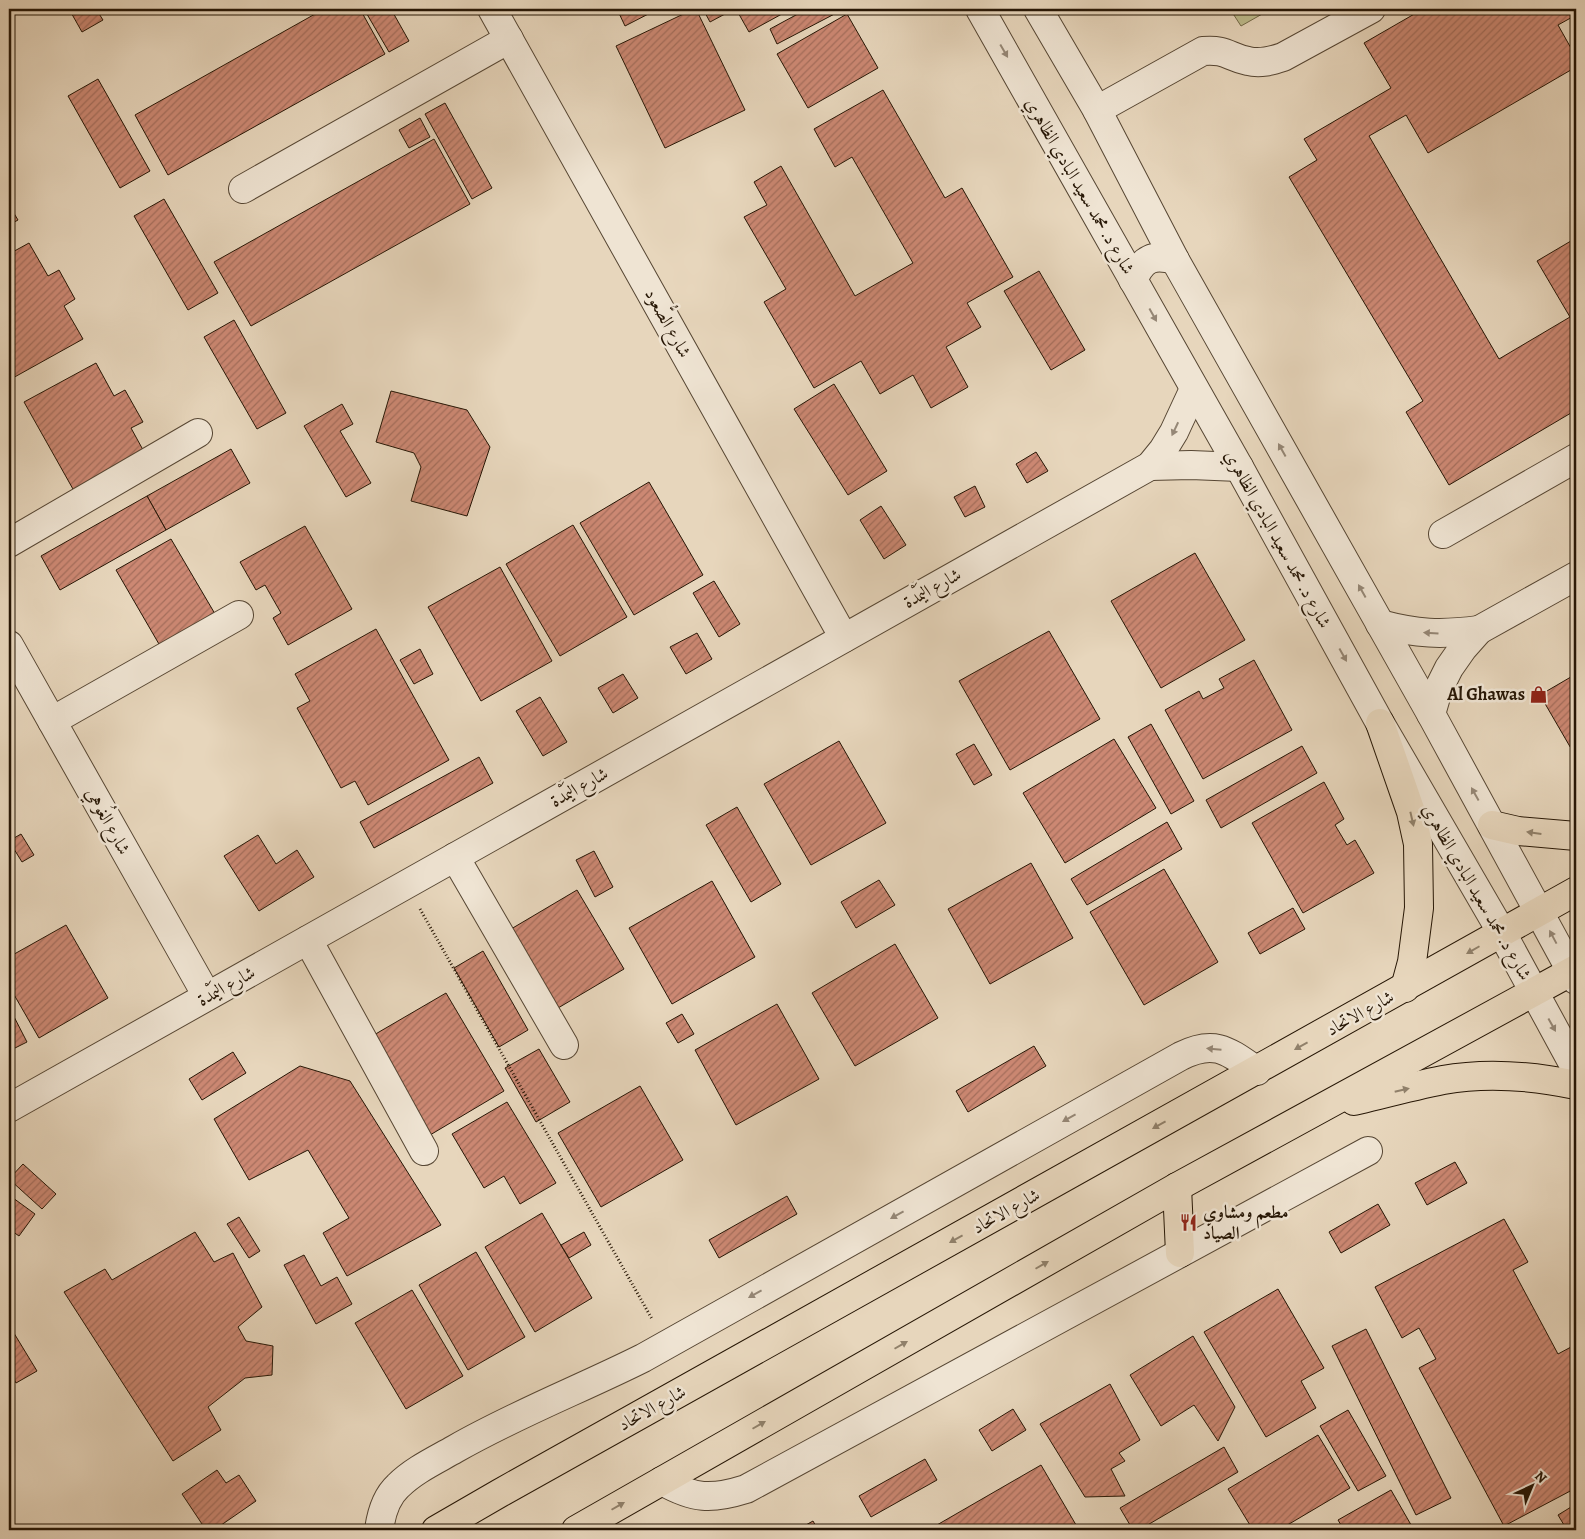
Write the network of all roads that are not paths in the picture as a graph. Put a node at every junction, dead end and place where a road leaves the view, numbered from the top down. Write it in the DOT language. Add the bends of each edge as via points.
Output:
graph roads {
  1 [pos="492,9"];
  2 [pos="980,9"];
  3 [pos="1038,9"];
  4 [pos="1371,9"];
  5 [pos="509,38"];
  6 [pos="1097,110"];
  7 [pos="243,189"];
  8 [pos="1175,260"];
  9 [pos="1133,280"];
  10 [pos="1194,388"];
  11 [pos="198,433"];
  12 [pos="1576,458"];
  13 [pos="1150,466"];
  14 [pos="1239,468"];
  15 [pos="1443,534"];
  16 [pos="9,543"];
  17 [pos="1576,576"];
  18 [pos="239,615"];
  19 [pos="1380,624"];
  20 [pos="1479,630"];
  21 [pos="844,638"];
  22 [pos="9,645"];
  23 [pos="1431,714"];
  24 [pos="52,722"];
  25 [pos="1380,723"];
  26 [pos="1492,825"];
  27 [pos="1576,836"];
  28 [pos="455,857"];
  29 [pos="1576,891"];
  30 [pos="1540,912"];
  31 [pos="1502,933"];
  32 [pos="308,940"];
  33 [pos="1575,973"];
  34 [pos="1405,988"];
  35 [pos="1534,992"];
  36 [pos="207,996"];
  37 [pos="564,1045"];
  38 [pos="1576,1069"];
  39 [pos="1257,1071"];
  40 [pos="1576,1085"];
  41 [pos="9,1108"];
  42 [pos="1320,1109"];
  43 [pos="424,1151"];
  44 [pos="1368,1151"];
  45 [pos="1177,1187"];
  46 [pos="1180,1253"];
  47 [pos="662,1481"];
  48 [pos="379,1530"];
  49 [pos="436,1530"];
  50 [pos="576,1530"];
  1 -- 5 [label="street, شارع الصُّعود"];
  2 -- 9 [label="street, شارع د. محمد سعيد البادي الظاهري, one-way"];
  3 -- 6 [label="street"];
  4 -- 6 [label="street" via="1272,61 1248,61 1220,51 1203,51"];
  5 -- 7 [label="street"];
  5 -- 21 [label="street, شارع الصُّعود"];
  6 -- 8 [label="street"];
  8 -- 9 [label="street" via="1162,256 1149,259 1138,267"];
  19 -- 8 [label="street, one-way"];
  9 -- 10 [label="street, شارع د. محمد سعيد البادي الظاهري, one-way"];
  10 -- 13 [label="street, شارع اليَمْدة, one-way" via="1174,432"];
  10 -- 14 [label="street, شارع د. محمد سعيد البادي الظاهري"];
  11 -- 16 [label="street"];
  12 -- 15 [label="street"];
  13 -- 14 [label="street, شارع اليَمْدة" via="1184,464"];
  13 -- 21 [label="street, شارع اليَمْدة"];
  14 -- 25 [label="street, شارع د. محمد سعيد البادي الظاهري, one-way"];
  17 -- 20 [label="street"];
  18 -- 24 [label="street"];
  20 -- 19 [label="street, one-way" via="1429,634"];
  19 -- 23 [label="street"];
  20 -- 23 [label="street" via="1449,668"];
  21 -- 28 [label="street, شارع اليَمْدة"];
  22 -- 24 [label="street, شارع الغُوهي"];
  26 -- 23 [label="street, one-way"];
  24 -- 36 [label="street, شارع الغُوهي"];
  25 -- 31 [label="street, شارع د. محمد سعيد البادي الظاهري"];
  25 -- 34 [label="main road, one-way" via="1411,812 1418,844 1419,908"];
  27 -- 26 [label="main road, one-way" via="1526,832"];
  26 -- 30 [label="street"];
  28 -- 32 [label="street, شارع اليَمْدة"];
  28 -- 37 [label="street"];
  29 -- 30 [label="main road, شارع الاتحاد"];
  30 -- 31 [label="main road, شارع الاتحاد"];
  33 -- 30 [label="street, one-way"];
  31 -- 34 [label="main road, شارع الاتحاد, one-way"];
  31 -- 35 [label="street, شارع د. محمد سعيد البادي الظاهري"];
  32 -- 36 [label="street, شارع اليَمْدة"];
  32 -- 43 [label="street"];
  33 -- 35 [label="main road"];
  34 -- 39 [label="main road, شارع الاتحاد, one-way"];
  35 -- 38 [label="street, شارع د. محمد سعيد البادي الظاهري, one-way"];
  35 -- 42 [label="main road"];
  36 -- 41 [label="street, شارع اليَمْدة"];
  39 -- 48 [label="street, one-way" via="1230,1052 1208,1048 1194,1050 643,1358 495,1427 407,1478 389,1498"];
  39 -- 49 [label="main road, شارع الاتحاد, one-way"];
  42 -- 40 [label="main road, one-way" via="1470,1077 1542,1078"];
  42 -- 45 [label="main road"];
  44 -- 46 [label="street"];
  45 -- 46 [label="main road"];
  47 -- 45 [label="main road, one-way"];
  46 -- 47 [label="street" via="746,1488 725,1496 703,1497 681,1492"];
  50 -- 47 [label="main road, one-way"];
}
